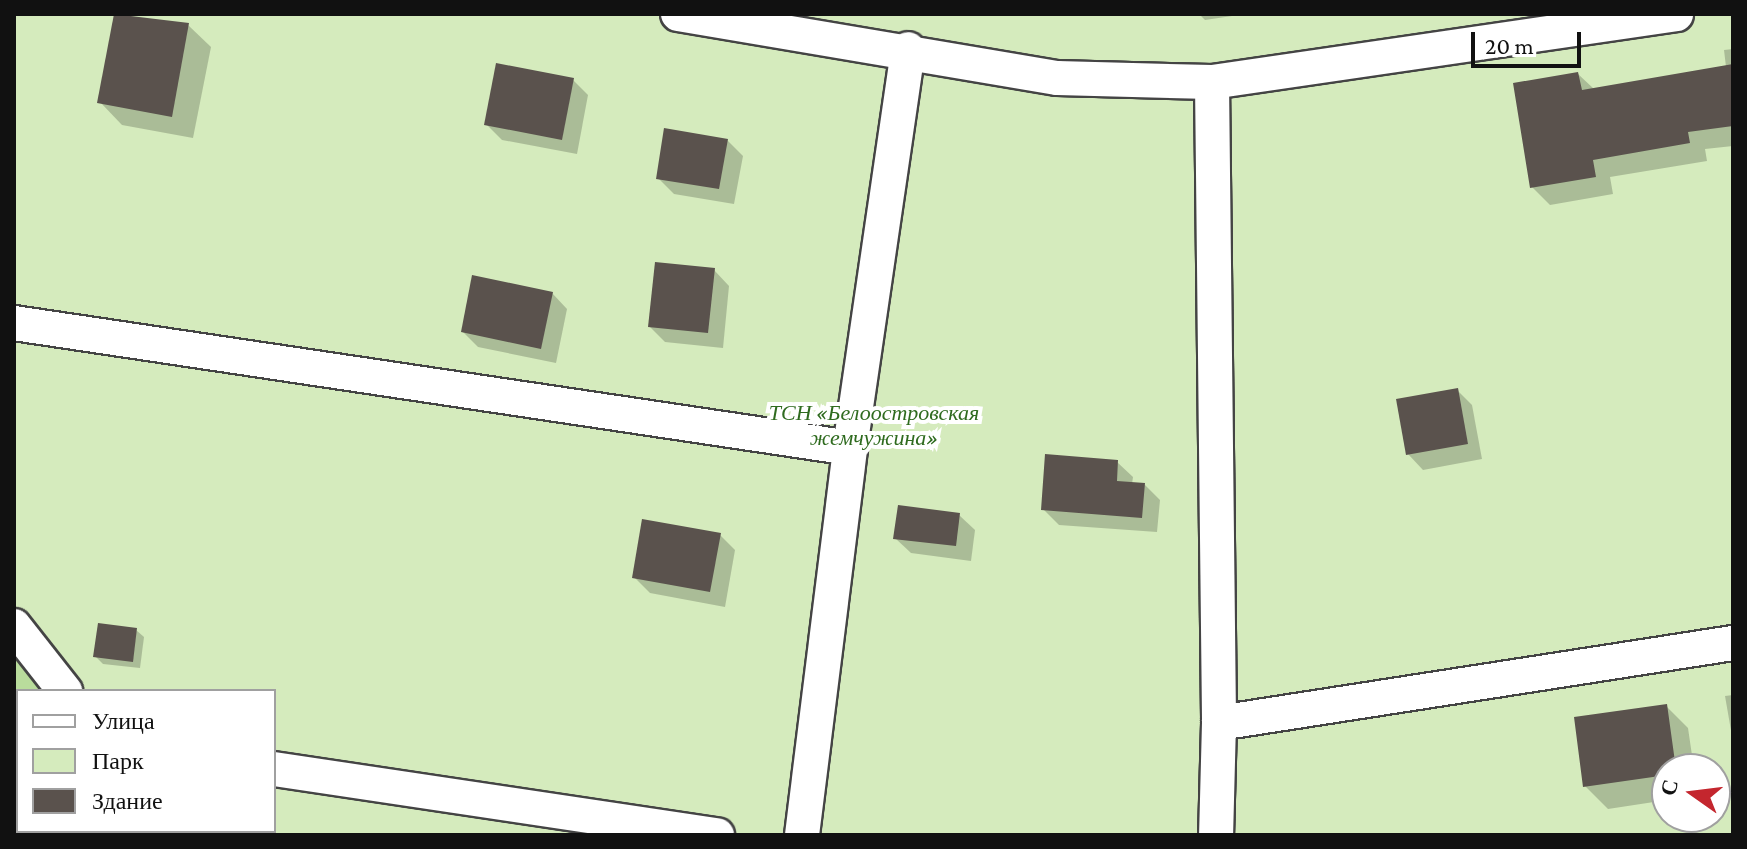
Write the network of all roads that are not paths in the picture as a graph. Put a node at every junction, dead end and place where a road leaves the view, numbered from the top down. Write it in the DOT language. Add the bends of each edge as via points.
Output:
graph roads {
  1 [pos="678,14"];
  2 [pos="1676,14"];
  3 [pos="908,49"];
  4 [pos="1212,82"];
  5 [pos="14,323"];
  6 [pos="850,448"];
  7 [pos="14,626"];
  8 [pos="1733,643"];
  9 [pos="63,689"];
  10 [pos="1219,723"];
  11 [pos="276,769"];
  12 [pos="717,835"];
  13 [pos="802,835"];
  14 [pos="1216,835"];
  1 -- 3 [label="street"];
  2 -- 4 [label="street"];
  3 -- 4 [label="street" via="1057,78"];
  3 -- 6 [label="street"];
  4 -- 10 [label="street"];
  5 -- 6 [label="street"];
  6 -- 13 [label="street"];
  7 -- 9 [label="street"];
  8 -- 10 [label="street"];
  10 -- 14 [label="street"];
  11 -- 12 [label="street"];
}
